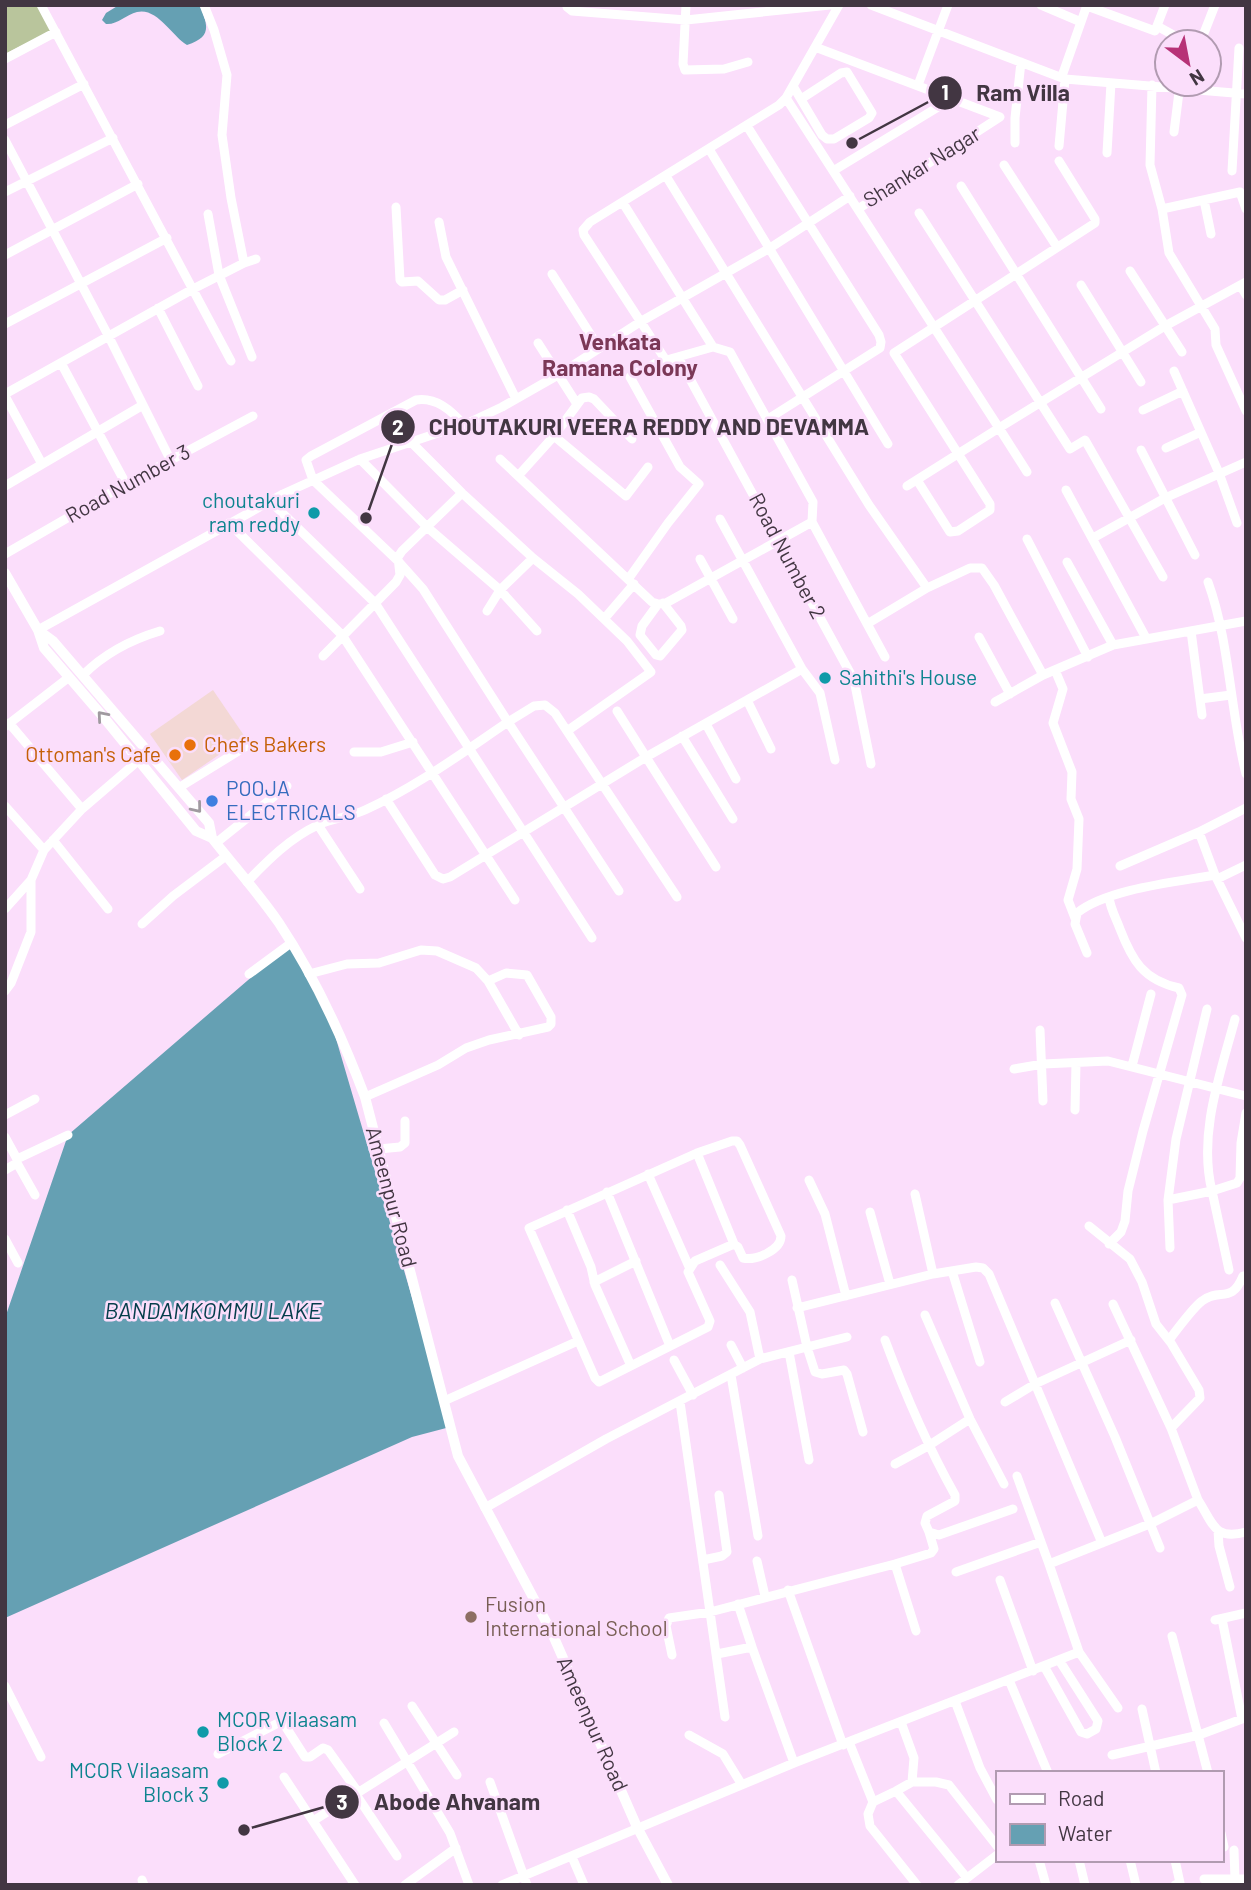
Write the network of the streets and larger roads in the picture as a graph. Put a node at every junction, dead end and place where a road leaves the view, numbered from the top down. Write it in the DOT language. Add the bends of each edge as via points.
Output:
graph roads {
  1 [pos="41,5"];
  2 [pos="204,5"];
  3 [pos="686,5"];
  4 [pos="830,5"];
  5 [pos="839,5"];
  6 [pos="871,5"];
  7 [pos="948,5"];
  8 [pos="1041,5"];
  9 [pos="1165,5"];
  10 [pos="1214,5"];
  11 [pos="1087,6"];
  12 [pos="567,7"];
  13 [pos="609,10"];
  14 [pos="686,20"];
  15 [pos="1081,22"];
  16 [pos="1157,26"];
  17 [pos="1161,28"];
  18 [pos="1206,28"];
  19 [pos="938,30"];
  20 [pos="55,32"];
  21 [pos="815,47"];
  22 [pos="1239,48"];
  23 [pos="5,59"];
  24 [pos="748,62"];
  25 [pos="1021,62"];
  26 [pos="1064,77"];
  27 [pos="84,83"];
  28 [pos="1111,83"];
  29 [pos="918,85"];
  30 [pos="1152,85"];
  31 [pos="793,86"];
  32 [pos="1223,92"];
  33 [pos="1235,94"];
  34 [pos="1246,94"];
  35 [pos="786,98"];
  36 [pos="953,98"];
  37 [pos="1178,98"];
  38 [pos="801,99"];
  39 [pos="1000,117"];
  40 [pos="1015,118"];
  41 [pos="5,125"];
  42 [pos="747,126"];
  43 [pos="1174,132"];
  44 [pos="113,138"];
  45 [pos="5,139"];
  46 [pos="1015,143"];
  47 [pos="1059,146"];
  48 [pos="709,149"];
  49 [pos="1107,153"];
  50 [pos="1059,161"];
  51 [pos="1004,165"];
  52 [pos="833,171"];
  53 [pos="1232,171"];
  54 [pos="666,176"];
  55 [pos="27,181"];
  56 [pos="138,184"];
  57 [pos="961,186"];
  58 [pos="5,192"];
  59 [pos="850,196"];
  60 [pos="1204,200"];
  61 [pos="623,203"];
  62 [pos="396,207"];
  63 [pos="858,209"];
  64 [pos="1162,209"];
  65 [pos="1246,209"];
  66 [pos="208,214"];
  67 [pos="919,214"];
  68 [pos="439,222"];
  69 [pos="808,223"];
  70 [pos="53,229"];
  71 [pos="1211,234"];
  72 [pos="167,238"];
  73 [pos="1057,247"];
  74 [pos="770,248"];
  75 [pos="5,255"];
  76 [pos="256,259"];
  77 [pos="243,262"];
  78 [pos="1130,271"];
  79 [pos="552,274"];
  80 [pos="726,274"];
  81 [pos="1014,274"];
  82 [pos="219,275"];
  83 [pos="81,284"];
  84 [pos="1243,284"];
  85 [pos="1081,285"];
  86 [pos="193,289"];
  87 [pos="463,290"];
  88 [pos="1246,295"];
  89 [pos="684,298"];
  90 [pos="974,300"];
  91 [pos="1201,306"];
  92 [pos="158,308"];
  93 [pos="640,322"];
  94 [pos="5,324"];
  95 [pos="933,326"];
  96 [pos="1165,326"];
  97 [pos="109,337"];
  98 [pos="538,343"];
  99 [pos="713,347"];
  100 [pos="599,348"];
  101 [pos="1123,351"];
  102 [pos="1181,352"];
  103 [pos="252,357"];
  104 [pos="678,357"];
  105 [pos="665,359"];
  106 [pos="231,361"];
  107 [pos="61,363"];
  108 [pos="844,371"];
  109 [pos="1174,371"];
  110 [pos="558,375"];
  111 [pos="1081,376"];
  112 [pos="1141,382"];
  113 [pos="198,386"];
  114 [pos="1183,391"];
  115 [pos="5,395"];
  116 [pos="802,398"];
  117 [pos="516,399"];
  118 [pos="1040,402"];
  119 [pos="577,404"];
  120 [pos="143,405"];
  121 [pos="1101,409"];
  122 [pos="1143,410"];
  123 [pos="1246,411"];
  124 [pos="253,416"];
  125 [pos="768,419"];
  126 [pos="464,425"];
  127 [pos="999,428"];
  128 [pos="98,431"];
  129 [pos="1201,432"];
  130 [pos="554,436"];
  131 [pos="632,439"];
  132 [pos="411,442"];
  133 [pos="888,443"];
  134 [pos="1166,448"];
  135 [pos="1141,450"];
  136 [pos="958,454"];
  137 [pos="170,459"];
  138 [pos="360,459"];
  139 [pos="500,459"];
  140 [pos="1246,462"];
  141 [pos="43,464"];
  142 [pos="648,467"];
  143 [pos="1027,472"];
  144 [pos="1219,473"];
  145 [pos="518,476"];
  146 [pos="917,480"];
  147 [pos="313,481"];
  148 [pos="126,484"];
  149 [pos="5,486"];
  150 [pos="907,486"];
  151 [pos="1066,491"];
  152 [pos="462,493"];
  153 [pos="1165,498"];
  154 [pos="270,501"];
  155 [pos="1128,517"];
  156 [pos="720,519"];
  157 [pos="812,522"];
  158 [pos="229,523"];
  159 [pos="1237,523"];
  160 [pos="426,527"];
  161 [pos="1093,538"];
  162 [pos="1027,539"];
  163 [pos="779,540"];
  164 [pos="5,554"];
  165 [pos="1195,555"];
  166 [pos="533,558"];
  167 [pos="700,559"];
  168 [pos="743,559"];
  169 [pos="398,561"];
  170 [pos="1067,562"];
  171 [pos="5,573"];
  172 [pos="710,577"];
  173 [pos="1163,577"];
  174 [pos="632,581"];
  175 [pos="1208,582"];
  176 [pos="927,588"];
  177 [pos="500,590"];
  178 [pos="375,603"];
  179 [pos="661,604"];
  180 [pos="487,611"];
  181 [pos="604,619"];
  182 [pos="733,619"];
  183 [pos="1246,621"];
  184 [pos="867,624"];
  185 [pos="1220,625"];
  186 [pos="38,630"];
  187 [pos="160,631"];
  188 [pos="537,631"];
  189 [pos="1191,631"];
  190 [pos="342,635"];
  191 [pos="979,637"];
  192 [pos="1146,638"];
  193 [pos="1113,645"];
  194 [pos="323,656"];
  195 [pos="885,657"];
  196 [pos="1088,657"];
  197 [pos="802,669"];
  198 [pos="1055,670"];
  199 [pos="83,675"];
  200 [pos="1043,675"];
  201 [pos="68,678"];
  202 [pos="1010,694"];
  203 [pos="1231,695"];
  204 [pos="1200,699"];
  205 [pos="747,700"];
  206 [pos="995,702"];
  207 [pos="617,711"];
  208 [pos="1202,715"];
  209 [pos="508,722"];
  210 [pos="706,724"];
  211 [pos="7,725"];
  212 [pos="567,731"];
  213 [pos="682,736"];
  214 [pos="413,743"];
  215 [pos="244,747"];
  216 [pos="468,748"];
  217 [pos="771,749"];
  218 [pos="354,752"];
  219 [pos="646,757"];
  220 [pos="139,760"];
  221 [pos="835,760"];
  222 [pos="871,764"];
  223 [pos="432,773"];
  224 [pos="1246,774"];
  225 [pos="736,779"];
  226 [pos="177,783"];
  227 [pos="602,783"];
  228 [pos="287,786"];
  229 [pos="163,789"];
  230 [pos="386,799"];
  231 [pos="5,806"];
  232 [pos="563,806"];
  233 [pos="1246,808"];
  234 [pos="82,809"];
  235 [pos="733,819"];
  236 [pos="318,825"];
  237 [pos="1199,832"];
  238 [pos="523,833"];
  239 [pos="53,840"];
  240 [pos="214,841"];
  241 [pos="44,850"];
  242 [pos="226,856"];
  243 [pos="486,856"];
  244 [pos="1246,865"];
  245 [pos="1120,866"];
  246 [pos="716,867"];
  247 [pos="1216,877"];
  248 [pos="31,880"];
  249 [pos="247,882"];
  250 [pos="360,889"];
  251 [pos="619,891"];
  252 [pos="677,897"];
  253 [pos="1109,897"];
  254 [pos="515,900"];
  255 [pos="5,909"];
  256 [pos="108,909"];
  257 [pos="1075,918"];
  258 [pos="142,923"];
  259 [pos="592,938"];
  260 [pos="1246,938"];
  261 [pos="291,943"];
  262 [pos="1087,953"];
  263 [pos="249,974"];
  264 [pos="310,974"];
  265 [pos="488,981"];
  266 [pos="5,991"];
  267 [pos="1152,994"];
  268 [pos="1207,1009"];
  269 [pos="1235,1019"];
  270 [pos="1040,1030"];
  271 [pos="519,1035"];
  272 [pos="1076,1063"];
  273 [pos="1041,1065"];
  274 [pos="1132,1066"];
  275 [pos="1014,1069"];
  276 [pos="1160,1075"];
  277 [pos="1190,1083"];
  278 [pos="1217,1088"];
  279 [pos="1246,1096"];
  280 [pos="365,1097"];
  281 [pos="35,1099"];
  282 [pos="1043,1101"];
  283 [pos="1075,1110"];
  284 [pos="1246,1113"];
  285 [pos="5,1115"];
  286 [pos="405,1121"];
  287 [pos="68,1135"];
  288 [pos="5,1137"];
  289 [pos="379,1149"];
  290 [pos="696,1153"];
  291 [pos="17,1161"];
  292 [pos="5,1170"];
  293 [pos="648,1174"];
  294 [pos="809,1180"];
  295 [pos="1241,1182"];
  296 [pos="1212,1191"];
  297 [pos="607,1192"];
  298 [pos="915,1194"];
  299 [pos="36,1195"];
  300 [pos="1168,1200"];
  301 [pos="567,1210"];
  302 [pos="870,1212"];
  303 [pos="1089,1226"];
  304 [pos="5,1239"];
  305 [pos="734,1244"];
  306 [pos="1109,1244"];
  307 [pos="1170,1248"];
  308 [pos="636,1261"];
  309 [pos="18,1264"];
  310 [pos="720,1265"];
  311 [pos="690,1269"];
  312 [pos="1229,1270"];
  313 [pos="952,1271"];
  314 [pos="933,1274"];
  315 [pos="1246,1276"];
  316 [pos="792,1280"];
  317 [pos="594,1282"];
  318 [pos="890,1284"];
  319 [pos="846,1296"];
  320 [pos="1055,1303"];
  321 [pos="1113,1304"];
  322 [pos="797,1308"];
  323 [pos="925,1315"];
  324 [pos="847,1337"];
  325 [pos="885,1340"];
  326 [pos="1131,1340"];
  327 [pos="1169,1340"];
  328 [pos="578,1341"];
  329 [pos="731,1345"];
  330 [pos="670,1346"];
  331 [pos="807,1347"];
  332 [pos="789,1352"];
  333 [pos="760,1359"];
  334 [pos="674,1360"];
  335 [pos="980,1362"];
  336 [pos="1082,1362"];
  337 [pos="631,1366"];
  338 [pos="743,1368"];
  339 [pos="731,1375"];
  340 [pos="1035,1384"];
  341 [pos="693,1395"];
  342 [pos="444,1401"];
  343 [pos="680,1402"];
  344 [pos="1005,1402"];
  345 [pos="970,1419"];
  346 [pos="1171,1428"];
  347 [pos="863,1432"];
  348 [pos="928,1446"];
  349 [pos="809,1460"];
  350 [pos="895,1464"];
  351 [pos="1017,1476"];
  352 [pos="1004,1484"];
  353 [pos="719,1494"];
  354 [pos="1198,1500"];
  355 [pos="485,1508"];
  356 [pos="1013,1509"];
  357 [pos="1152,1523"];
  358 [pos="1218,1531"];
  359 [pos="929,1532"];
  360 [pos="1246,1532"];
  361 [pos="758,1536"];
  362 [pos="1041,1542"];
  363 [pos="1102,1543"];
  364 [pos="1160,1548"];
  365 [pos="703,1560"];
  366 [pos="757,1561"];
  367 [pos="895,1564"];
  368 [pos="1049,1564"];
  369 [pos="956,1572"];
  370 [pos="1000,1580"];
  371 [pos="1230,1587"];
  372 [pos="788,1590"];
  373 [pos="765,1596"];
  374 [pos="738,1604"];
  375 [pos="710,1612"];
  376 [pos="1246,1613"];
  377 [pos="916,1631"];
  378 [pos="1172,1636"];
  379 [pos="752,1647"];
  380 [pos="1079,1652"];
  381 [pos="717,1654"];
  382 [pos="672,1655"];
  383 [pos="1059,1660"];
  384 [pos="1044,1666"];
  385 [pos="1033,1671"];
  386 [pos="1009,1680"];
  387 [pos="5,1686"];
  388 [pos="956,1701"];
  389 [pos="412,1706"];
  390 [pos="1118,1708"];
  391 [pos="1142,1709"];
  392 [pos="725,1717"];
  393 [pos="901,1722"];
  394 [pos="384,1723"];
  395 [pos="454,1732"];
  396 [pos="689,1735"];
  397 [pos="1199,1735"];
  398 [pos="436,1743"];
  399 [pos="846,1743"];
  400 [pos="1150,1745"];
  401 [pos="218,1754"];
  402 [pos="1112,1755"];
  403 [pos="41,1758"];
  404 [pos="407,1761"];
  405 [pos="794,1763"];
  406 [pos="1047,1771"];
  407 [pos="1156,1771"];
  408 [pos="1208,1771"];
  409 [pos="457,1775"];
  410 [pos="284,1777"];
  411 [pos="490,1782"];
  412 [pos="912,1782"];
  413 [pos="742,1785"];
  414 [pos="896,1791"];
  415 [pos="356,1793"];
  416 [pos="996,1798"];
  417 [pos="873,1802"];
  418 [pos="313,1821"];
  419 [pos="638,1828"];
  420 [pos="1223,1842"];
  421 [pos="996,1845"];
  422 [pos="1224,1847"];
  423 [pos="456,1848"];
  424 [pos="1234,1850"];
  425 [pos="397,1856"];
  426 [pos="996,1856"];
  427 [pos="572,1857"];
  428 [pos="1040,1862"];
  429 [pos="1079,1862"];
  430 [pos="1130,1862"];
  431 [pos="1175,1862"];
  432 [pos="1246,1878"];
  433 [pos="1204,1879"];
  434 [pos="1235,1879"];
  435 [pos="525,1880"];
  436 [pos="962,1882"];
  437 [pos="355,1885"];
  438 [pos="405,1885"];
  439 [pos="469,1885"];
  440 [pos="502,1885"];
  441 [pos="584,1885"];
  442 [pos="668,1885"];
  443 [pos="917,1885"];
  444 [pos="1046,1885"];
  445 [pos="1085,1885"];
  446 [pos="1136,1885"];
  447 [pos="1175,1885"];
  1 -- 20 [label="street"];
  2 -- 77 [label="street" via="227,75 222,135"];
  3 -- 14 [label="street"];
  4 -- 14 [label="street"];
  5 -- 21 [label="street"];
  6 -- 19 [label="street"];
  7 -- 19 [label="street"];
  8 -- 15 [label="street"];
  9 -- 16 [label="street"];
  10 -- 18 [label="street"];
  11 -- 15 [label="street"];
  11 -- 16 [label="street" via="1155,31"];
  12 -- 13 [label="street" via="572,11"];
  13 -- 14 [label="street"];
  14 -- 24 [label="street" via="685,70 724,69"];
  15 -- 26 [label="street"];
  16 -- 17 [label="street"];
  19 -- 25 [label="street"];
  19 -- 29 [label="street"];
  20 -- 23 [label="street"];
  20 -- 27 [label="street"];
  21 -- 29 [label="street, Shankar Nagar"];
  21 -- 31 [label="street"];
  22 -- 33 [label="street"];
  25 -- 26 [label="street"];
  25 -- 40 [label="street"];
  26 -- 28 [label="street"];
  26 -- 47 [label="street"];
  27 -- 41 [label="street"];
  27 -- 44 [label="street"];
  28 -- 30 [label="street"];
  28 -- 49 [label="street"];
  29 -- 36 [label="street, Shankar Nagar"];
  30 -- 64 [label="street" via="1150,165"];
  31 -- 35 [label="street"];
  31 -- 38 [label="street"];
  32 -- 33 [label="street"];
  33 -- 34 [label="street"];
  33 -- 53 [label="street"];
  35 -- 42 [label="street"];
  35 -- 52 [label="street, Shankar Nagar"];
  36 -- 39 [label="street, Shankar Nagar"];
  36 -- 52 [label="street"];
  37 -- 43 [label="street"];
  38 -- 38 [label="street" via="822,135 830,140 872,113 847,72"];
  39 -- 40 [label="street"];
  39 -- 63 [label="street, Shankar Nagar"];
  40 -- 46 [label="street"];
  42 -- 48 [label="street"];
  42 -- 69 [label="street"];
  44 -- 55 [label="street"];
  44 -- 56 [label="street"];
  45 -- 55 [label="street"];
  48 -- 54 [label="street"];
  48 -- 74 [label="street"];
  50 -- 73 [label="street" via="1096,221"];
  51 -- 73 [label="street"];
  52 -- 59 [label="street, Shankar Nagar"];
  54 -- 61 [label="street"];
  54 -- 80 [label="street"];
  55 -- 58 [label="street"];
  55 -- 70 [label="street"];
  56 -- 70 [label="street"];
  56 -- 72 [label="street"];
  57 -- 81 [label="street"];
  59 -- 63 [label="street, Shankar Nagar"];
  59 -- 69 [label="street"];
  60 -- 64 [label="street"];
  60 -- 65 [label="street" via="1240,192"];
  60 -- 71 [label="street"];
  61 -- 89 [label="street"];
  61 -- 93 [label="street" via="585,227 584,234"];
  62 -- 87 [label="street" via="400,280 418,281 439,300"];
  63 -- 95 [label="street"];
  64 -- 91 [label="street" via="1169,253"];
  66 -- 82 [label="street"];
  67 -- 90 [label="street"];
  68 -- 87 [label="street" via="444,251"];
  69 -- 74 [label="street"];
  69 -- 108 [label="street" via="881,342 880,348"];
  70 -- 75 [label="street"];
  70 -- 83 [label="street"];
  72 -- 83 [label="street"];
  72 -- 86 [label="street"];
  73 -- 81 [label="street"];
  74 -- 80 [label="street"];
  74 -- 108 [label="street"];
  76 -- 77 [label="street"];
  77 -- 82 [label="street"];
  78 -- 96 [label="street"];
  79 -- 100 [label="street"];
  80 -- 89 [label="street"];
  80 -- 116 [label="street"];
  81 -- 90 [label="street"];
  81 -- 111 [label="street"];
  82 -- 86 [label="street"];
  82 -- 103 [label="street"];
  83 -- 94 [label="street"];
  83 -- 97 [label="street"];
  84 -- 88 [label="street"];
  84 -- 91 [label="street"];
  85 -- 101 [label="street"];
  86 -- 92 [label="street"];
  86 -- 106 [label="street"];
  87 -- 117 [label="street"];
  89 -- 93 [label="street"];
  89 -- 99 [label="street"];
  90 -- 95 [label="street"];
  90 -- 118 [label="street"];
  91 -- 96 [label="street"];
  91 -- 123 [label="street"];
  92 -- 97 [label="street"];
  92 -- 113 [label="street"];
  93 -- 100 [label="street"];
  93 -- 105 [label="street"];
  95 -- 127 [label="street"];
  95 -- 136 [label="street" via="894,353"];
  96 -- 101 [label="street"];
  96 -- 102 [label="street"];
  97 -- 107 [label="street"];
  97 -- 120 [label="street"];
  98 -- 110 [label="street"];
  99 -- 104 [label="street"];
  99 -- 125 [label="street" via="730,352"];
  100 -- 110 [label="street"];
  101 -- 111 [label="street"];
  101 -- 112 [label="street"];
  104 -- 105 [label="street"];
  104 -- 163 [label="street, Road Number 2"];
  105 -- 174 [label="street" via="631,379 680,467 699,484"];
  107 -- 115 [label="street"];
  107 -- 128 [label="street"];
  108 -- 116 [label="street"];
  108 -- 133 [label="street"];
  109 -- 114 [label="street"];
  110 -- 117 [label="street"];
  110 -- 119 [label="street"];
  111 -- 118 [label="street"];
  111 -- 121 [label="street"];
  114 -- 122 [label="street"];
  114 -- 129 [label="street"];
  115 -- 141 [label="street"];
  116 -- 125 [label="street"];
  116 -- 176 [label="street"];
  117 -- 126 [label="street"];
  118 -- 127 [label="street"];
  118 -- 155 [label="street" via="1070,449 1085,440"];
  119 -- 130 [label="street"];
  119 -- 131 [label="street" via="582,398 594,399"];
  120 -- 128 [label="street"];
  120 -- 137 [label="street"];
  124 -- 137 [label="street, Road Number 3"];
  125 -- 157 [label="street" via="813,502"];
  126 -- 132 [label="street"];
  126 -- 147 [label="street" via="439,403 416,400 311,456 306,464"];
  127 -- 136 [label="street"];
  127 -- 143 [label="street"];
  128 -- 141 [label="street"];
  128 -- 148 [label="street"];
  129 -- 134 [label="street"];
  129 -- 144 [label="street"];
  130 -- 142 [label="street" via="626,496"];
  130 -- 145 [label="street"];
  132 -- 138 [label="street"];
  132 -- 152 [label="street"];
  135 -- 153 [label="street"];
  136 -- 146 [label="street"];
  136 -- 146 [label="street" via="991,506 958,531 950,532"];
  137 -- 148 [label="street, Road Number 3"];
  138 -- 147 [label="street"];
  138 -- 160 [label="street"];
  139 -- 145 [label="street"];
  140 -- 144 [label="street"];
  141 -- 149 [label="street"];
  144 -- 153 [label="street"];
  144 -- 159 [label="street"];
  145 -- 174 [label="street"];
  146 -- 150 [label="street"];
  147 -- 154 [label="street"];
  147 -- 169 [label="street"];
  148 -- 164 [label="street, Road Number 3"];
  151 -- 161 [label="street"];
  152 -- 160 [label="street"];
  152 -- 166 [label="street"];
  153 -- 155 [label="street"];
  153 -- 165 [label="street"];
  154 -- 158 [label="street"];
  154 -- 178 [label="street"];
  155 -- 161 [label="street"];
  155 -- 173 [label="street"];
  156 -- 168 [label="street"];
  157 -- 163 [label="street"];
  157 -- 184 [label="street"];
  158 -- 186 [label="street"];
  158 -- 190 [label="street"];
  160 -- 169 [label="street"];
  160 -- 177 [label="street"];
  161 -- 192 [label="street"];
  162 -- 196 [label="street"];
  163 -- 168 [label="street"];
  163 -- 222 [label="street, Road Number 2" via="854,680"];
  166 -- 177 [label="street"];
  166 -- 181 [label="street"];
  167 -- 172 [label="street"];
  168 -- 172 [label="street"];
  168 -- 197 [label="street"];
  169 -- 178 [label="street" via="400,575"];
  169 -- 209 [label="street" via="423,589"];
  170 -- 193 [label="street"];
  171 -- 186 [label="street, Ameenpur Road"];
  172 -- 179 [label="street"];
  172 -- 182 [label="street"];
  174 -- 179 [label="street" via="652,602"];
  174 -- 181 [label="street"];
  175 -- 185 [label="street"];
  176 -- 184 [label="street"];
  176 -- 200 [label="street" via="970,568 982,568"];
  177 -- 180 [label="street"];
  177 -- 188 [label="street"];
  178 -- 190 [label="street"];
  178 -- 216 [label="street"];
  179 -- 179 [label="street" via="682,630 660,656 640,635"];
  181 -- 212 [label="street" via="651,671"];
  183 -- 185 [label="street"];
  184 -- 195 [label="street"];
  185 -- 189 [label="street"];
  185 -- 203 [label="street"];
  186 -- 199 [label="street, Ameenpur Road"];
  186 -- 201 [label="street" via="44,648"];
  187 -- 199 [label="street" via="121,646"];
  189 -- 192 [label="street"];
  189 -- 204 [label="street"];
  190 -- 194 [label="street"];
  190 -- 214 [label="street"];
  191 -- 202 [label="street"];
  192 -- 193 [label="street"];
  193 -- 196 [label="street"];
  196 -- 198 [label="street"];
  197 -- 205 [label="street"];
  197 -- 221 [label="street" via="820,693"];
  198 -- 200 [label="street"];
  198 -- 257 [label="street" via="1063,690 1053,723 1072,772 1071,799 1079,819 1077,869 1068,900"];
  199 -- 226 [label="street, Ameenpur Road"];
  200 -- 202 [label="street"];
  201 -- 211 [label="street"];
  220 -- 201 [label="street, one-way"];
  202 -- 206 [label="street"];
  203 -- 204 [label="street"];
  203 -- 224 [label="street"];
  204 -- 208 [label="street"];
  205 -- 210 [label="street"];
  205 -- 217 [label="street"];
  207 -- 219 [label="street"];
  209 -- 212 [label="street" via="534,706 545,705"];
  209 -- 216 [label="street"];
  209 -- 232 [label="street"];
  210 -- 213 [label="street"];
  210 -- 225 [label="street"];
  211 -- 234 [label="street"];
  212 -- 227 [label="street"];
  213 -- 219 [label="street"];
  213 -- 235 [label="street"];
  214 -- 218 [label="street" via="381,752"];
  214 -- 223 [label="street"];
  215 -- 226 [label="street"];
  216 -- 223 [label="street"];
  216 -- 238 [label="street"];
  219 -- 227 [label="street"];
  219 -- 246 [label="street"];
  220 -- 229 [label="street"];
  220 -- 234 [label="street"];
  223 -- 230 [label="street"];
  223 -- 243 [label="street"];
  226 -- 229 [label="street"];
  226 -- 240 [label="street, Ameenpur Road, one-way" via="209,823"];
  227 -- 232 [label="street"];
  227 -- 252 [label="street"];
  228 -- 240 [label="street"];
  229 -- 240 [label="street" via="196,831"];
  230 -- 236 [label="street"];
  230 -- 243 [label="street" via="435,875 450,877"];
  231 -- 241 [label="street"];
  232 -- 238 [label="street"];
  232 -- 251 [label="street"];
  233 -- 237 [label="street"];
  234 -- 239 [label="street"];
  236 -- 249 [label="street" via="269,858"];
  236 -- 250 [label="street"];
  237 -- 245 [label="street"];
  237 -- 247 [label="street"];
  238 -- 243 [label="street"];
  238 -- 259 [label="street"];
  239 -- 241 [label="street"];
  239 -- 256 [label="street"];
  240 -- 242 [label="street, Ameenpur Road"];
  241 -- 248 [label="street"];
  242 -- 249 [label="street, Ameenpur Road"];
  242 -- 258 [label="street"];
  243 -- 254 [label="street"];
  244 -- 247 [label="street"];
  247 -- 253 [label="street"];
  247 -- 260 [label="street"];
  248 -- 255 [label="street"];
  248 -- 266 [label="street" via="31,932"];
  249 -- 261 [label="street, Ameenpur Road"];
  253 -- 257 [label="street" via="1082,909"];
  253 -- 276 [label="street" via="1136,964 1154,979 1182,991"];
  257 -- 262 [label="street"];
  261 -- 263 [label="street"];
  261 -- 264 [label="street, Ameenpur Road"];
  264 -- 265 [label="street" via="347,964 379,963 421,950 458,959"];
  264 -- 280 [label="street, Ameenpur Road"];
  265 -- 271 [label="street"];
  265 -- 271 [label="street" via="506,973 531,977 551,1024"];
  267 -- 274 [label="street"];
  268 -- 277 [label="street"];
  269 -- 278 [label="street"];
  270 -- 273 [label="street"];
  271 -- 280 [label="street" via="467,1048"];
  272 -- 273 [label="street"];
  272 -- 274 [label="street" via="1108,1061"];
  272 -- 283 [label="street"];
  273 -- 275 [label="street"];
  273 -- 282 [label="street"];
  274 -- 276 [label="street"];
  276 -- 277 [label="street"];
  276 -- 306 [label="street" via="1128,1191 1125,1221"];
  277 -- 278 [label="street"];
  277 -- 300 [label="street" via="1175,1139"];
  278 -- 279 [label="street"];
  278 -- 296 [label="street" via="1206,1147"];
  280 -- 289 [label="street, Ameenpur Road"];
  281 -- 285 [label="street"];
  284 -- 295 [label="street"];
  286 -- 289 [label="street" via="405,1143"];
  287 -- 291 [label="street"];
  288 -- 291 [label="street"];
  289 -- 342 [label="street, Ameenpur Road"];
  290 -- 293 [label="street"];
  290 -- 305 [label="street"];
  290 -- 305 [label="street" via="737,1141 781,1236 778,1247 749,1259 743,1258"];
  291 -- 292 [label="street"];
  291 -- 299 [label="street"];
  293 -- 297 [label="street"];
  293 -- 311 [label="street"];
  294 -- 319 [label="street" via="825,1214"];
  295 -- 296 [label="street"];
  296 -- 300 [label="street"];
  296 -- 312 [label="street"];
  297 -- 301 [label="street"];
  297 -- 308 [label="street"];
  298 -- 314 [label="street"];
  300 -- 307 [label="street"];
  301 -- 317 [label="street"];
  301 -- 328 [label="street" via="529,1228"];
  302 -- 318 [label="street"];
  303 -- 306 [label="street"];
  304 -- 309 [label="street"];
  305 -- 311 [label="street" via="695,1261"];
  306 -- 327 [label="street" via="1132,1263 1156,1324"];
  308 -- 317 [label="street"];
  308 -- 330 [label="street"];
  310 -- 333 [label="street" via="750,1312"];
  311 -- 330 [label="street" via="710,1324"];
  313 -- 314 [label="street"];
  313 -- 335 [label="street"];
  313 -- 340 [label="street" via="983,1268 989,1275"];
  314 -- 318 [label="street"];
  315 -- 327 [label="street" via="1231,1294 1203,1300"];
  316 -- 322 [label="street"];
  317 -- 337 [label="street"];
  318 -- 319 [label="street"];
  319 -- 322 [label="street"];
  320 -- 336 [label="street"];
  321 -- 326 [label="street"];
  322 -- 331 [label="street"];
  323 -- 345 [label="street"];
  324 -- 331 [label="street"];
  325 -- 348 [label="street"];
  326 -- 336 [label="street"];
  326 -- 346 [label="street"];
  327 -- 346 [label="street" via="1200,1398"];
  328 -- 337 [label="street" via="599,1381"];
  328 -- 342 [label="street"];
  329 -- 338 [label="street"];
  330 -- 337 [label="street"];
  331 -- 332 [label="street"];
  331 -- 347 [label="street" via="815,1372 844,1370"];
  332 -- 333 [label="street"];
  332 -- 349 [label="street"];
  333 -- 338 [label="street"];
  334 -- 341 [label="street"];
  336 -- 340 [label="street"];
  336 -- 357 [label="street"];
  338 -- 339 [label="street"];
  339 -- 341 [label="street"];
  339 -- 361 [label="street"];
  340 -- 344 [label="street"];
  340 -- 363 [label="street"];
  341 -- 343 [label="street"];
  342 -- 355 [label="street, Ameenpur Road" via="458,1456"];
  343 -- 355 [label="street" via="606,1438"];
  343 -- 365 [label="street"];
  345 -- 348 [label="street"];
  345 -- 352 [label="street"];
  346 -- 354 [label="street"];
  348 -- 350 [label="street"];
  348 -- 359 [label="street" via="955,1495 955,1501 927,1516"];
  351 -- 362 [label="street"];
  353 -- 365 [label="street" via="727,1552"];
  354 -- 357 [label="street"];
  354 -- 358 [label="street"];
  355 -- 419 [label="street, Ameenpur Road" via="552,1633"];
  356 -- 359 [label="street" via="939,1535"];
  357 -- 363 [label="street"];
  357 -- 364 [label="street"];
  358 -- 360 [label="street" via="1225,1536"];
  358 -- 371 [label="street"];
  359 -- 367 [label="street" via="931,1553"];
  362 -- 368 [label="street"];
  362 -- 369 [label="street"];
  363 -- 368 [label="street"];
  365 -- 375 [label="street"];
  366 -- 373 [label="street"];
  367 -- 372 [label="street"];
  367 -- 377 [label="street"];
  368 -- 380 [label="street"];
  370 -- 385 [label="street"];
  372 -- 373 [label="street"];
  372 -- 399 [label="street"];
  373 -- 374 [label="street"];
  374 -- 375 [label="street"];
  374 -- 379 [label="street"];
  375 -- 381 [label="street"];
  375 -- 382 [label="street" via="669,1618 666,1626"];
  376 -- 397 [label="street" via="1219,1619 1242,1719"];
  378 -- 397 [label="street"];
  379 -- 381 [label="street"];
  379 -- 405 [label="street"];
  380 -- 383 [label="street"];
  380 -- 390 [label="street"];
  381 -- 392 [label="street"];
  383 -- 384 [label="street"];
  383 -- 384 [label="street" via="1098,1721 1087,1734 1081,1732"];
  384 -- 385 [label="street"];
  385 -- 386 [label="street"];
  386 -- 388 [label="street"];
  386 -- 406 [label="street"];
  387 -- 403 [label="street"];
  388 -- 393 [label="street"];
  388 -- 416 [label="street"];
  389 -- 398 [label="street"];
  391 -- 400 [label="street"];
  393 -- 399 [label="street"];
  393 -- 412 [label="street" via="914,1758"];
  394 -- 404 [label="street"];
  395 -- 398 [label="street"];
  396 -- 413 [label="street" via="723,1754"];
  397 -- 400 [label="street"];
  397 -- 408 [label="street"];
  398 -- 404 [label="street"];
  398 -- 409 [label="street"];
  399 -- 405 [label="street"];
  399 -- 417 [label="street"];
  400 -- 402 [label="street"];
  400 -- 407 [label="street"];
  401 -- 415 [label="street" via="282,1721 304,1758 328,1750"];
  404 -- 415 [label="street"];
  404 -- 423 [label="street"];
  405 -- 413 [label="street"];
  410 -- 418 [label="street"];
  411 -- 435 [label="street"];
  412 -- 414 [label="street"];
  412 -- 421 [label="street" via="949,1785"];
  413 -- 419 [label="street"];
  414 -- 417 [label="street"];
  414 -- 436 [label="street"];
  415 -- 418 [label="street"];
  415 -- 425 [label="street"];
  417 -- 443 [label="street" via="867,1814 870,1826"];
  418 -- 437 [label="street"];
  419 -- 427 [label="street"];
  419 -- 442 [label="street, Ameenpur Road"];
  420 -- 422 [label="street"];
  423 -- 438 [label="street"];
  423 -- 439 [label="street"];
  424 -- 434 [label="street"];
  426 -- 436 [label="street"];
  427 -- 435 [label="street"];
  427 -- 441 [label="street"];
  428 -- 444 [label="street"];
  429 -- 445 [label="street"];
  430 -- 446 [label="street"];
  431 -- 447 [label="street" via="1180,1883"];
  432 -- 434 [label="street"];
  433 -- 434 [label="street"];
  435 -- 440 [label="street"];
}
